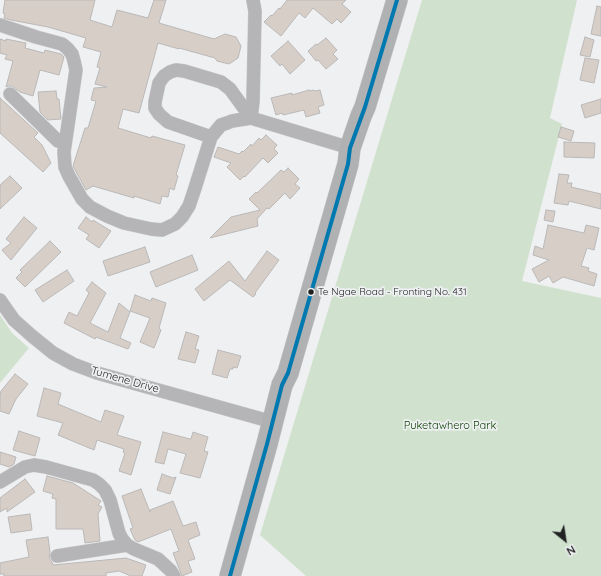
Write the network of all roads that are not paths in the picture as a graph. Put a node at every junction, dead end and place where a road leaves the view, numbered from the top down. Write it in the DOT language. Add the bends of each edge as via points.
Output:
graph roads {
  1 [pos="253,0"];
  2 [pos="397,0"];
  3 [pos="0,25"];
  4 [pos="10,94"];
  5 [pos="251,118"];
  6 [pos="211,137"];
  7 [pos="65,143"];
  8 [pos="350,148"];
  9 [pos="0,300"];
  10 [pos="273,422"];
  11 [pos="0,482"];
  12 [pos="127,545"];
  13 [pos="56,556"];
  14 [pos="174,576"];
  15 [pos="230,576"];
  1 -- 5 [label="street" via="256,11"];
  2 -- 8 [label="highway"];
  3 -- 7 [label="street" via="62,44 72,54 76,70"];
  4 -- 7 [label="street" via="58,141"];
  5 -- 6 [label="street" via="226,123"];
  5 -- 6 [label="street" via="230,89 221,82 184,70 176,70 164,76 159,83 155,102 159,114 168,122"];
  5 -- 8 [label="street"];
  6 -- 7 [label="street" via="189,206 175,224 162,230 124,223 90,208 75,188 65,167"];
  8 -- 10 [label="highway" via="344,179"];
  9 -- 10 [label="street, Tumene Drive" via="14,320 32,336 53,353 73,364"];
  10 -- 15 [label="highway"];
  11 -- 12 [label="street" via="25,468 34,466 93,480 105,490 119,532"];
  12 -- 13 [label="street"];
  12 -- 14 [label="street" via="158,559"];
}
